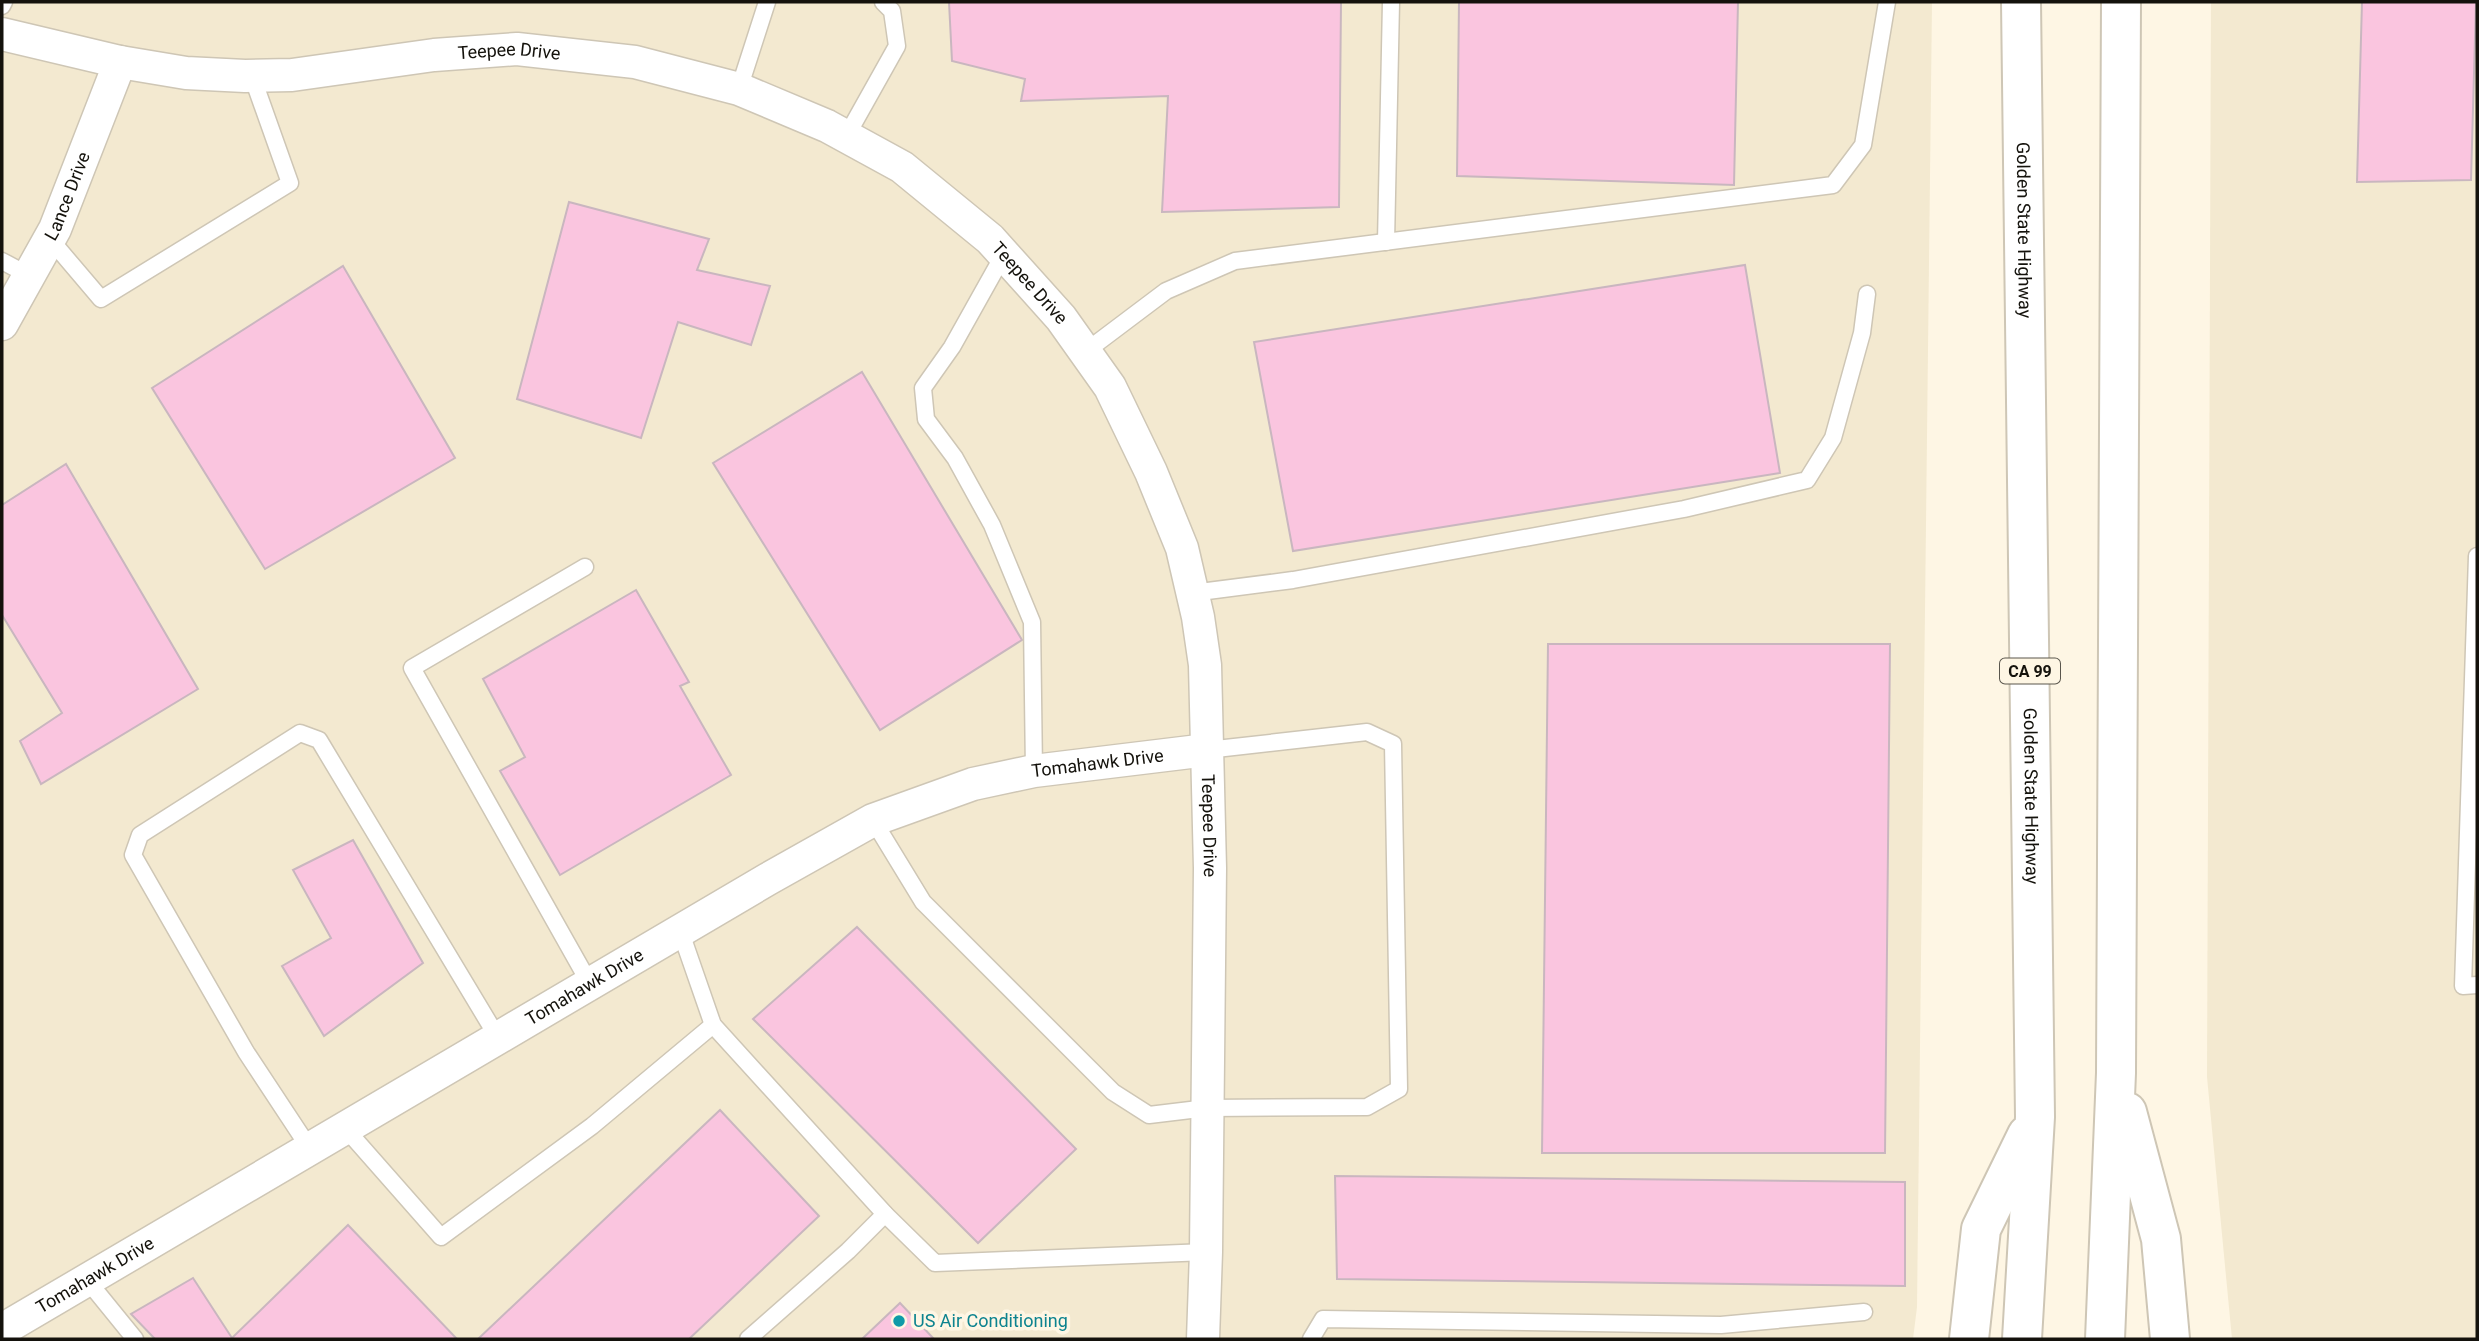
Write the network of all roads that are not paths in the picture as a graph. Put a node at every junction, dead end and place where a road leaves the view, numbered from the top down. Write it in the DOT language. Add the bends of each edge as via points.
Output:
graph roads {
  1 [pos="767,2"];
  2 [pos="883,2"];
  3 [pos="1391,2"];
  4 [pos="1887,2"];
  5 [pos="2021,2"];
  6 [pos="2121,2"];
  7 [pos="2,34"];
  8 [pos="120,62"];
  9 [pos="252,76"];
  10 [pos="739,89"];
  11 [pos="846,136"];
  12 [pos="50,239"];
  13 [pos="1386,242"];
  14 [pos="1004,254"];
  15 [pos="2,261"];
  16 [pos="30,276"];
  17 [pos="1867,294"];
  18 [pos="2,324"];
  19 [pos="1085,352"];
  20 [pos="2477,556"];
  21 [pos="585,567"];
  22 [pos="1192,593"];
  23 [pos="1207,750"];
  24 [pos="1034,771"];
  25 [pos="873,820"];
  26 [pos="680,930"];
  27 [pos="590,984"];
  28 [pos="2477,985"];
  29 [pos="713,1025"];
  30 [pos="498,1038"];
  31 [pos="2116,1073"];
  32 [pos="1206,1108"];
  33 [pos="2035,1117"];
  34 [pos="345,1128"];
  35 [pos="310,1149"];
  36 [pos="885,1214"];
  37 [pos="1206,1252"];
  38 [pos="86,1280"];
  39 [pos="1864,1312"];
  40 [pos="2,1330"];
  41 [pos="135,1339"];
  42 [pos="748,1339"];
  43 [pos="1203,1339"];
  44 [pos="1311,1339"];
  45 [pos="1969,1339"];
  46 [pos="2022,1339"];
  47 [pos="2105,1339"];
  48 [pos="2171,1339"];
  1 -- 10 [label="lane"];
  2 -- 11 [label="lane" via="892,11 897,46"];
  3 -- 13 [label="lane"];
  4 -- 13 [label="lane" via="1863,145 1833,185"];
  5 -- 33 [label="highway, Golden State Highway / CA 99"];
  6 -- 31 [label="highway"];
  7 -- 8 [label="street, Teepee Drive"];
  8 -- 9 [label="street, Teepee Drive" via="186,73"];
  8 -- 12 [label="street, Lance Drive"];
  9 -- 10 [label="street, Teepee Drive" via="517,50 635,62"];
  9 -- 12 [label="lane" via="290,183 102,299"];
  10 -- 11 [label="street, Teepee Drive"];
  11 -- 14 [label="street, Teepee Drive" via="902,167"];
  12 -- 16 [label="street, Lance Drive"];
  13 -- 19 [label="lane" via="1235,261 1166,290"];
  14 -- 19 [label="street, Teepee Drive"];
  14 -- 24 [label="lane" via="952,347 923,388 926,419 955,458 992,525 1032,622"];
  15 -- 16 [label="lane"];
  16 -- 18 [label="street, Lance Drive"];
  17 -- 22 [label="lane" via="1862,333 1833,438 1807,480 1684,509 1293,580"];
  19 -- 22 [label="street, Teepee Drive" via="1110,387 1151,472 1182,548"];
  20 -- 28 [label="lane" via="2463,986"];
  21 -- 27 [label="lane" via="412,668"];
  22 -- 23 [label="street, Teepee Drive" via="1205,665"];
  23 -- 24 [label="street, Tomahawk Drive"];
  23 -- 32 [label="street, Teepee Drive"];
  23 -- 32 [label="lane" via="1367,732 1393,744 1399,1089 1367,1107"];
  24 -- 25 [label="street, Tomahawk Drive" via="973,784"];
  25 -- 26 [label="street, Tomahawk Drive"];
  25 -- 32 [label="lane" via="923,902 1112,1092 1149,1115"];
  26 -- 27 [label="street, Tomahawk Drive"];
  26 -- 29 [label="lane"];
  27 -- 30 [label="street, Tomahawk Drive"];
  29 -- 34 [label="lane" via="592,1126 441,1237"];
  29 -- 36 [label="lane"];
  30 -- 34 [label="street, Tomahawk Drive"];
  30 -- 35 [label="lane" via="319,740 300,733 140,835 133,855 246,1052"];
  31 -- 47 [label="highway"];
  31 -- 48 [label="highway" via="2161,1240"];
  32 -- 37 [label="street, Teepee Drive"];
  33 -- 45 [label="highway" via="1981,1229"];
  33 -- 46 [label="highway, Golden State Highway / CA 99"];
  34 -- 35 [label="street, Tomahawk Drive"];
  35 -- 38 [label="street, Tomahawk Drive"];
  36 -- 37 [label="lane" via="935,1263"];
  36 -- 42 [label="lane"];
  37 -- 43 [label="street, Teepee Drive"];
  38 -- 40 [label="street, Tomahawk Drive"];
  38 -- 41 [label="lane"];
  39 -- 44 [label="lane" via="1721,1325 1323,1319"];
}
